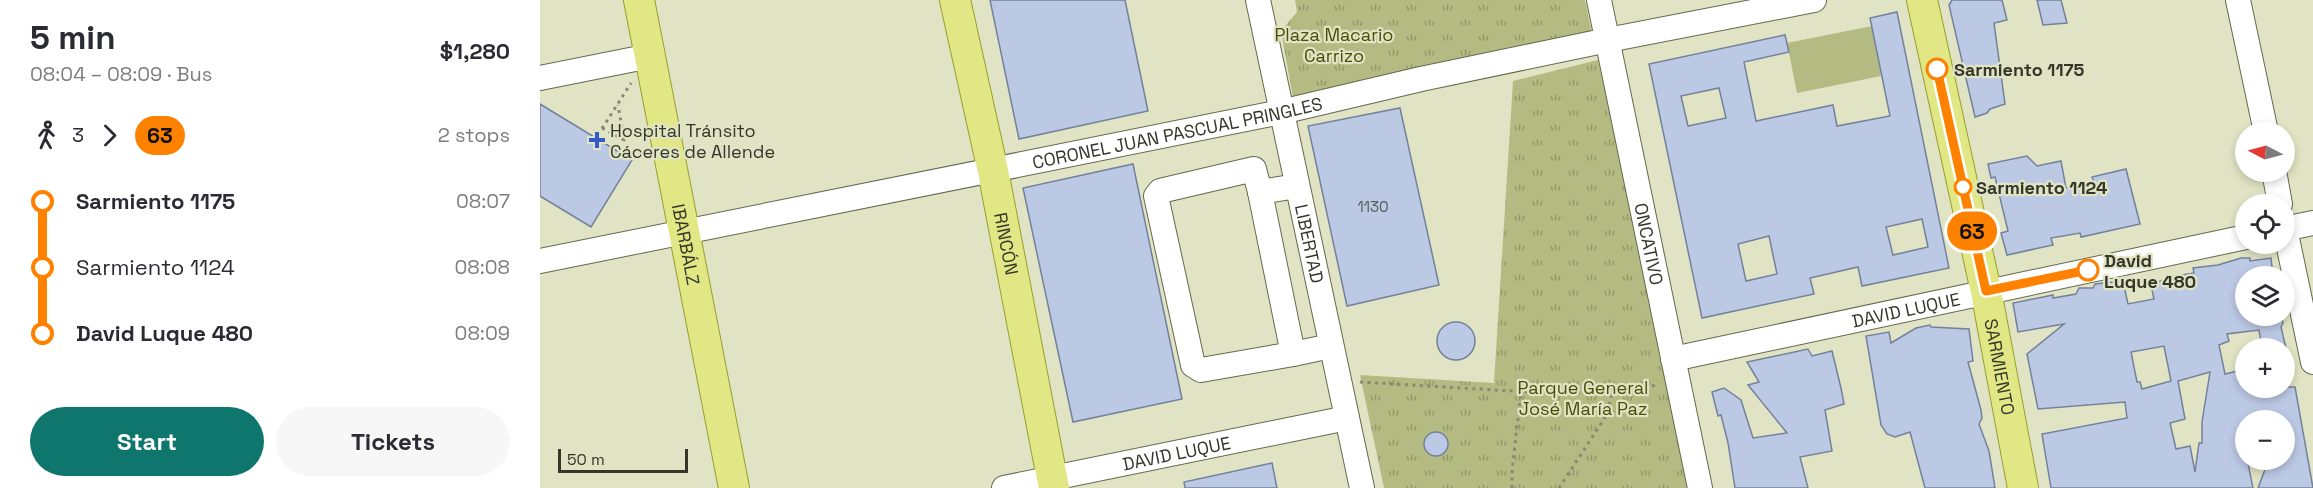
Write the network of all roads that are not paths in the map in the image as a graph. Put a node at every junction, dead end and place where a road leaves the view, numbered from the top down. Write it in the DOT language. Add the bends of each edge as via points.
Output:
graph roads {
  1 [pos="639,0"];
  2 [pos="955,0"];
  3 [pos="1258,0"];
  4 [pos="1599,0"];
  5 [pos="1814,0"];
  6 [pos="1922,0"];
  7 [pos="2238,0"];
  8 [pos="1608,40"];
  9 [pos="651,65"];
  10 [pos="540,78"];
  11 [pos="1281,112"];
  12 [pos="2264,122"];
  13 [pos="993,171"];
  14 [pos="1297,186"];
  15 [pos="1260,192"];
  16 [pos="2313,223"];
  17 [pos="2295,226"];
  18 [pos="683,232"];
  19 [pos="2235,239"];
  20 [pos="2291,254"];
  21 [pos="540,261"];
  22 [pos="1986,291"];
  23 [pos="1331,346"];
  24 [pos="1293,354"];
  25 [pos="1673,358"];
  26 [pos="2313,362"];
  27 [pos="1347,418"];
  28 [pos="1053,483"];
  29 [pos="734,488"];
  30 [pos="1004,488"];
  31 [pos="1362,488"];
  32 [pos="1700,488"];
  33 [pos="2023,488"];
  1 -- 9 [label="main road, IBARBÁLZ"];
  2 -- 13 [label="main road, RINCÓN"];
  3 -- 11 [label="street, LIBERTAD"];
  4 -- 8 [label="street, ONCATIVO"];
  5 -- 8 [label="street, CORONEL JUAN PASCUAL PRINGLES"];
  6 -- 22 [label="main road, SARMIENTO"];
  7 -- 12 [label="street"];
  8 -- 11 [label="street, CORONEL JUAN PASCUAL PRINGLES"];
  8 -- 25 [label="street, ONCATIVO"];
  9 -- 10 [label="street"];
  9 -- 18 [label="main road, IBARBÁLZ"];
  11 -- 13 [label="street, CORONEL JUAN PASCUAL PRINGLES"];
  11 -- 14 [label="street, LIBERTAD"];
  13 -- 18 [label="street, CORONEL JUAN PASCUAL PRINGLES"];
  13 -- 28 [label="main road, RINCÓN"];
  14 -- 15 [label="street"];
  14 -- 23 [label="street, LIBERTAD"];
  15 -- 24 [label="street"];
  15 -- 24 [label="street" via="1254,169 1160,191 1155,196 1193,365 1201,370"];
  16 -- 17 [label="street"];
  18 -- 21 [label="street, CORONEL JUAN PASCUAL PRINGLES"];
  18 -- 29 [label="main road, IBARBÁLZ"];
  19 -- 22 [label="street, DAVID LUQUE"];
  20 -- 26 [label="street"];
  22 -- 25 [label="street, DAVID LUQUE"];
  22 -- 33 [label="main road, SARMIENTO"];
  23 -- 24 [label="street"];
  23 -- 27 [label="street, LIBERTAD"];
  25 -- 32 [label="street, ONCATIVO"];
  27 -- 28 [label="street, DAVID LUQUE"];
  27 -- 31 [label="street, LIBERTAD"];
  28 -- 30 [label="street, DAVID LUQUE"];
}
